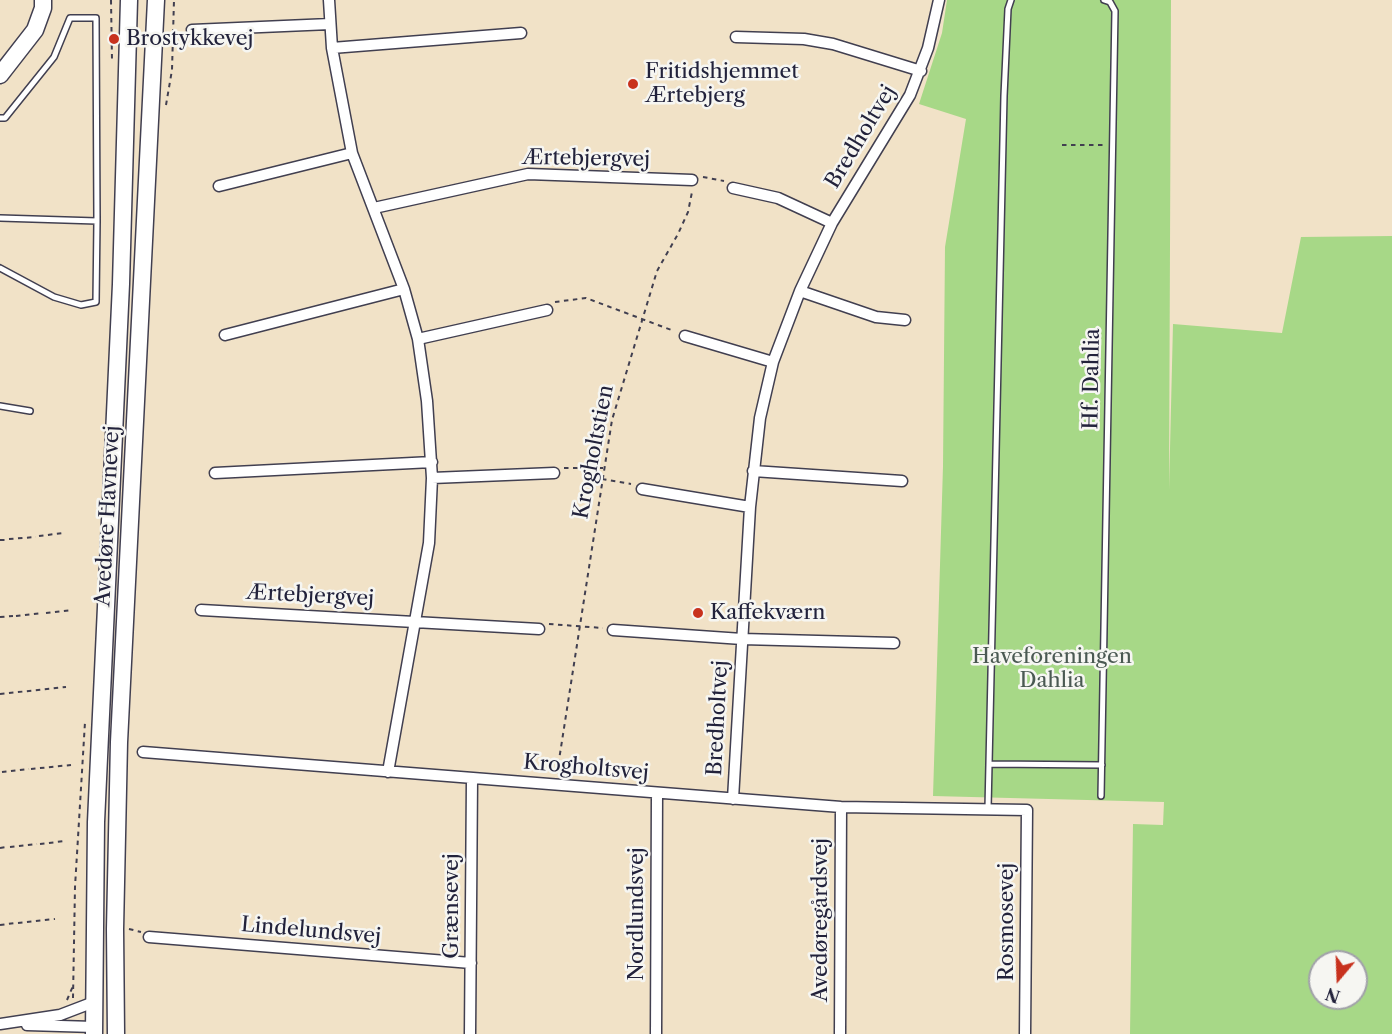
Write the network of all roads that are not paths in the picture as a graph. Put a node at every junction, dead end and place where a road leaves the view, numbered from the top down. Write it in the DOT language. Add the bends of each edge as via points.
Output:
graph roads {
  1 [pos="43,0"];
  2 [pos="129,0"];
  3 [pos="156,0"];
  4 [pos="329,0"];
  5 [pos="939,0"];
  6 [pos="1011,0"];
  7 [pos="1104,0"];
  8 [pos="330,24"];
  9 [pos="192,30"];
  10 [pos="521,33"];
  11 [pos="736,37"];
  12 [pos="332,48"];
  13 [pos="921,70"];
  14 [pos="0,75"];
  15 [pos="0,118"];
  16 [pos="352,153"];
  17 [pos="692,180"];
  18 [pos="219,186"];
  19 [pos="733,188"];
  20 [pos="374,208"];
  21 [pos="0,218"];
  22 [pos="97,221"];
  23 [pos="832,223"];
  24 [pos="0,268"];
  25 [pos="404,289"];
  26 [pos="800,291"];
  27 [pos="547,310"];
  28 [pos="905,320"];
  29 [pos="225,335"];
  30 [pos="685,336"];
  31 [pos="418,339"];
  32 [pos="773,362"];
  33 [pos="0,406"];
  34 [pos="30,411"];
  35 [pos="432,462"];
  36 [pos="753,471"];
  37 [pos="215,473"];
  38 [pos="554,473"];
  39 [pos="432,478"];
  40 [pos="902,481"];
  41 [pos="642,489"];
  42 [pos="750,507"];
  43 [pos="201,610"];
  44 [pos="416,622"];
  45 [pos="539,630"];
  46 [pos="613,630"];
  47 [pos="742,639"];
  48 [pos="894,643"];
  49 [pos="143,752"];
  50 [pos="990,764"];
  51 [pos="1102,765"];
  52 [pos="387,772"];
  53 [pos="472,779"];
  54 [pos="657,793"];
  55 [pos="1101,796"];
  56 [pos="733,799"];
  57 [pos="841,807"];
  58 [pos="988,808"];
  59 [pos="1027,810"];
  60 [pos="149,937"];
  61 [pos="471,963"];
  62 [pos="94,1002"];
  63 [pos="2,1024"];
  64 [pos="94,1031"];
  65 [pos="116,1034"];
  66 [pos="470,1034"];
  67 [pos="656,1034"];
  68 [pos="840,1034"];
  69 [pos="1025,1034"];
  1 -- 14 [label="street" via="35,30"];
  2 -- 62 [label="street, Avedøre Havnevej" via="121,284 96,822"];
  3 -- 65 [label="street, Avedøre Havnevej" via="119,742"];
  4 -- 8 [label="street"];
  5 -- 13 [label="street, Bredholtvej"];
  6 -- 50 [label="lane" via="1004,96"];
  7 -- 51 [label="lane, Hf. Dahlia" via="1115,11"];
  8 -- 9 [label="street"];
  8 -- 12 [label="street"];
  10 -- 12 [label="street"];
  11 -- 13 [label="street, Bredholtvej" via="833,44"];
  12 -- 16 [label="street"];
  13 -- 23 [label="street, Bredholtvej" via="898,117"];
  15 -- 22 [label="lane" via="5,118 54,57 70,18 96,18"];
  16 -- 18 [label="street"];
  16 -- 20 [label="street"];
  17 -- 20 [label="street, Ærtebjergvej" via="528,174"];
  19 -- 23 [label="street" via="778,198"];
  20 -- 25 [label="street"];
  21 -- 22 [label="lane"];
  22 -- 24 [label="lane" via="96,302 81,304 54,297"];
  23 -- 26 [label="street, Bredholtvej"];
  25 -- 29 [label="street"];
  25 -- 31 [label="street"];
  26 -- 28 [label="street" via="876,317"];
  26 -- 32 [label="street, Bredholtvej"];
  27 -- 31 [label="street"];
  30 -- 32 [label="street"];
  31 -- 35 [label="street"];
  32 -- 36 [label="street, Bredholtvej"];
  33 -- 34 [label="lane"];
  35 -- 37 [label="street"];
  35 -- 39 [label="street"];
  36 -- 40 [label="street"];
  36 -- 42 [label="street, Bredholtvej"];
  38 -- 39 [label="street"];
  39 -- 44 [label="street" via="429,543"];
  41 -- 42 [label="street"];
  42 -- 47 [label="street, Bredholtvej"];
  43 -- 44 [label="street, Ærtebjergvej"];
  44 -- 45 [label="street, Ærtebjergvej"];
  44 -- 52 [label="street"];
  46 -- 47 [label="street, Bredholtvej"];
  47 -- 48 [label="street, Bredholtvej"];
  47 -- 56 [label="street, Bredholtvej"];
  49 -- 52 [label="street, Krogholtsvej"];
  50 -- 51 [label="lane"];
  50 -- 58 [label="lane"];
  51 -- 55 [label="lane, Hf. Dahlia"];
  52 -- 53 [label="street, Krogholtsvej"];
  53 -- 54 [label="street, Krogholtsvej"];
  53 -- 61 [label="street, Grænsevej"];
  54 -- 56 [label="street, Krogholtsvej"];
  54 -- 67 [label="street, Nordlundsvej"];
  56 -- 57 [label="street, Krogholtsvej"];
  57 -- 58 [label="street, Krogholtsvej"];
  57 -- 68 [label="street, Avedøregårdsvej"];
  58 -- 59 [label="street, Krogholtsvej"];
  59 -- 69 [label="street, Rosmosevej"];
  60 -- 61 [label="street, Lindelundsvej"];
  61 -- 66 [label="street, Grænsevej"];
  62 -- 63 [label="street" via="60,1015"];
  62 -- 64 [label="street, Avedøre Havnevej"];
  63 -- 64 [label="street"];
}
